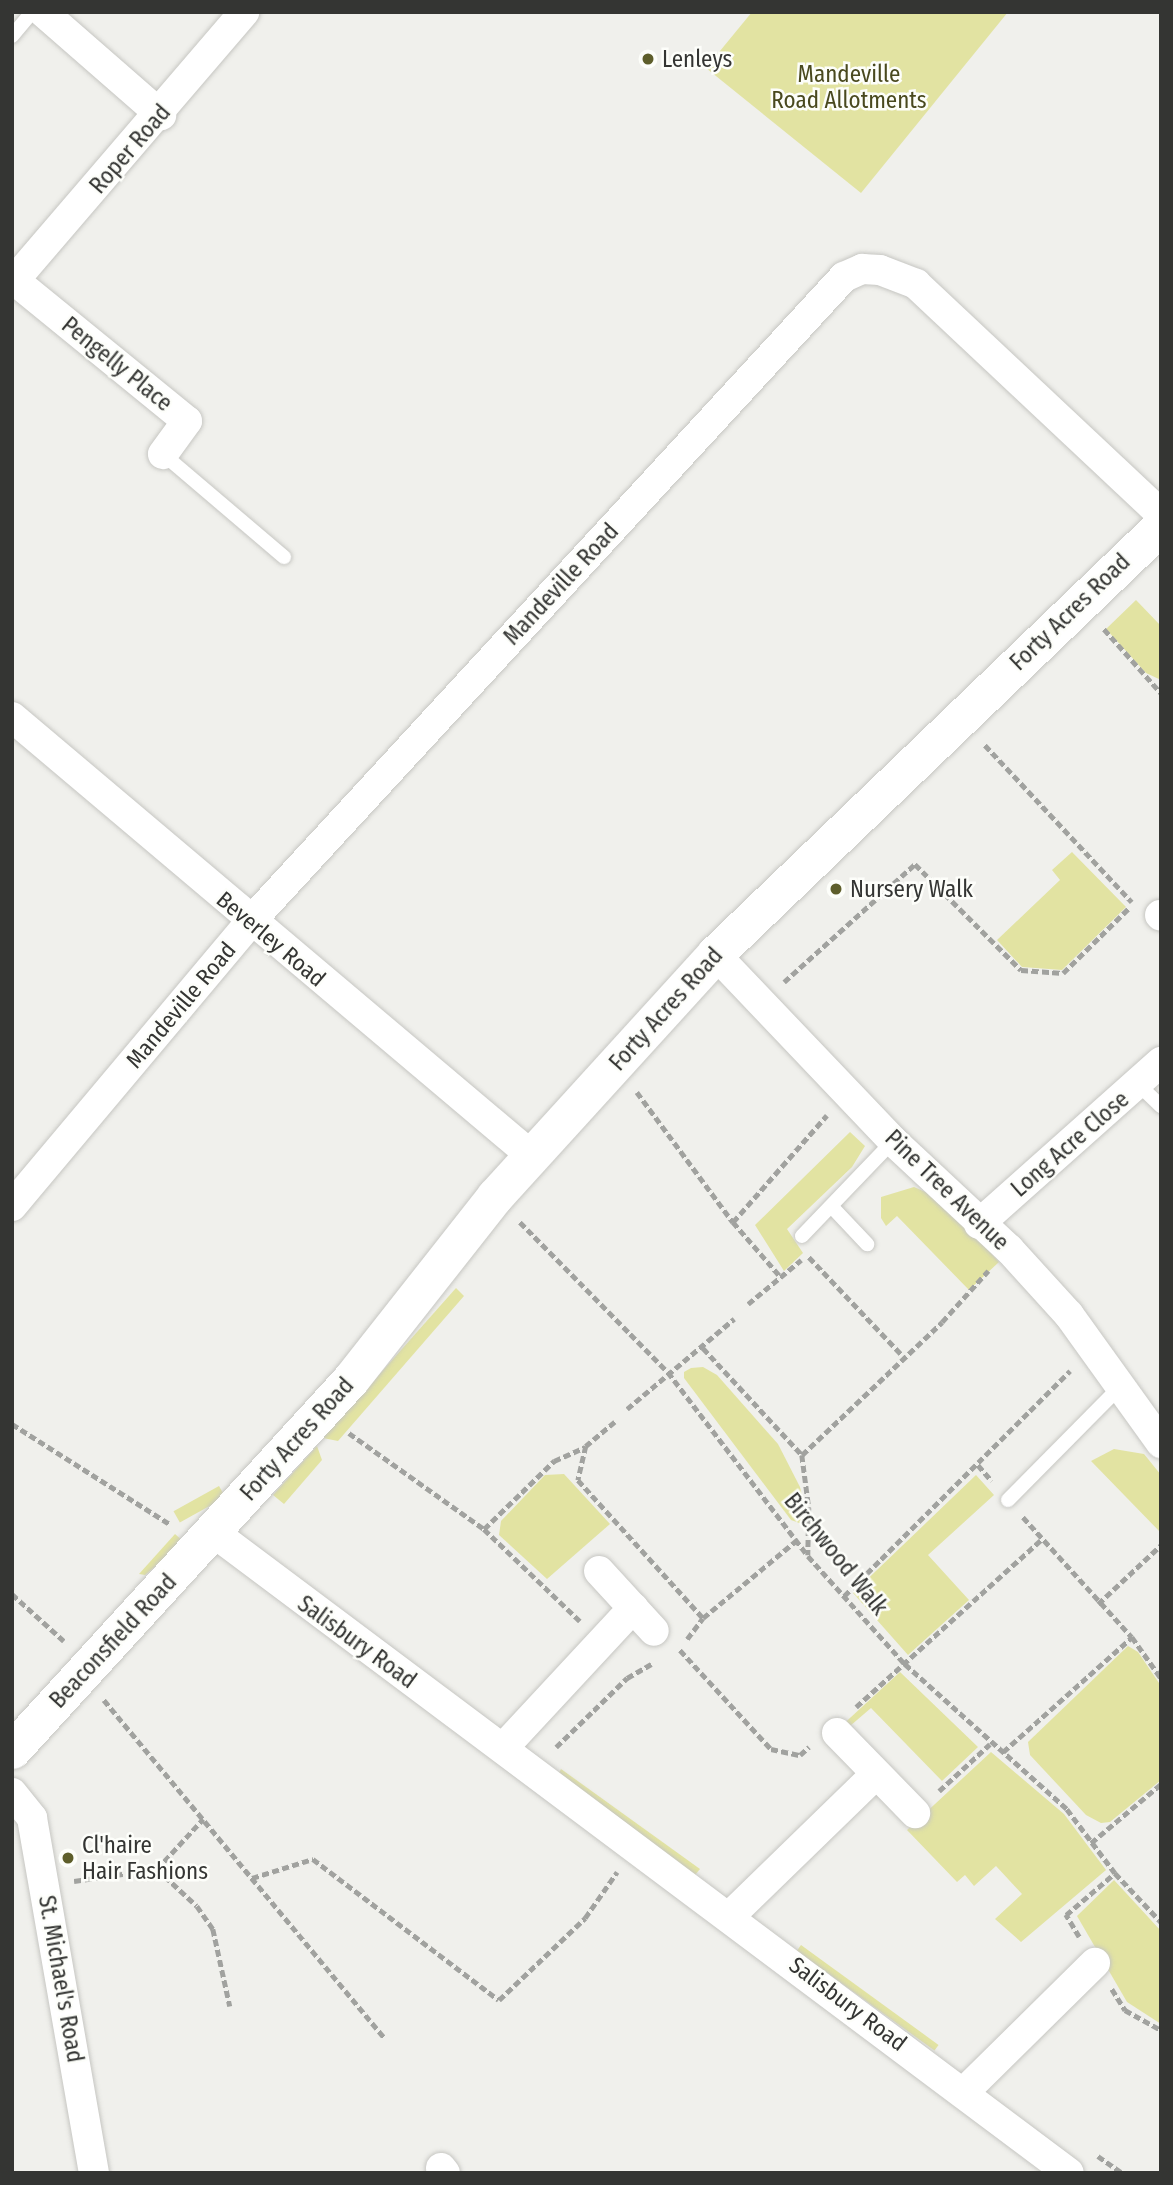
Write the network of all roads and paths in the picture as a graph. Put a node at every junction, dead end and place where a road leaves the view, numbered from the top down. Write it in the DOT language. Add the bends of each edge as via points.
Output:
graph roads {
  1 [pos="32,12"];
  2 [pos="43,12"];
  3 [pos="244,12"];
  4 [pos="12,36"];
  5 [pos="161,115"];
  6 [pos="13,282"];
  7 [pos="163,454"];
  8 [pos="1161,514"];
  9 [pos="1161,526"];
  10 [pos="284,557"];
  11 [pos="1080,602"];
  12 [pos="1149,680"];
  13 [pos="1161,685"];
  14 [pos="1161,694"];
  15 [pos="12,717"];
  16 [pos="960,719"];
  17 [pos="1151,911"];
  18 [pos="250,922"];
  19 [pos="715,954"];
  20 [pos="760,1004"];
  21 [pos="1161,1062"];
  22 [pos="616,1063"];
  23 [pos="1138,1084"];
  24 [pos="848,1092"];
  25 [pos="1161,1106"];
  26 [pos="893,1141"];
  27 [pos="533,1157"];
  28 [pos="495,1196"];
  29 [pos="12,1206"];
  30 [pos="833,1208"];
  31 [pos="733,1222"];
  32 [pos="979,1224"];
  33 [pos="802,1236"];
  34 [pos="867,1244"];
  35 [pos="1009,1249"];
  36 [pos="807,1255"];
  37 [pos="780,1276"];
  38 [pos="748,1304"];
  39 [pos="734,1319"];
  40 [pos="703,1348"];
  41 [pos="1092,1348"];
  42 [pos="905,1358"];
  43 [pos="668,1372"];
  44 [pos="1120,1387"];
  45 [pos="627,1409"];
  46 [pos="615,1422"];
  47 [pos="12,1424"];
  48 [pos="306,1430"];
  49 [pos="1161,1443"];
  50 [pos="586,1446"];
  51 [pos="802,1455"];
  52 [pos="978,1465"];
  53 [pos="1008,1500"];
  54 [pos="484,1528"];
  55 [pos="208,1539"];
  56 [pos="1042,1539"];
  57 [pos="1161,1545"];
  58 [pos="808,1556"];
  59 [pos="599,1571"];
  60 [pos="12,1594"];
  61 [pos="844,1596"];
  62 [pos="1098,1604"];
  63 [pos="633,1608"];
  64 [pos="703,1618"];
  65 [pos="654,1631"];
  66 [pos="1132,1637"];
  67 [pos="600,1643"];
  68 [pos="905,1664"];
  69 [pos="84,1667"];
  70 [pos="1161,1678"];
  71 [pos="833,1730"];
  72 [pos="990,1744"];
  73 [pos="504,1747"];
  74 [pos="12,1750"];
  75 [pos="1003,1752"];
  76 [pos="876,1774"];
  77 [pos="1161,1784"];
  78 [pos="12,1793"];
  79 [pos="915,1813"];
  80 [pos="203,1819"];
  81 [pos="1091,1843"];
  82 [pos="636,1846"];
  83 [pos="157,1869"];
  84 [pos="1115,1873"];
  85 [pos="252,1878"];
  86 [pos="45,1885"];
  87 [pos="731,1915"];
  88 [pos="1161,1922"];
  89 [pos="1095,1963"];
  90 [pos="230,2006"];
  91 [pos="1161,2030"];
  92 [pos="386,2039"];
  93 [pos="964,2092"];
  94 [pos="94,2173"];
  95 [pos="1069,2173"];
  1 -- 4 [label="lane"];
  2 -- 5 [label="street"];
  3 -- 5 [label="street, Roper Road"];
  5 -- 6 [label="street, Roper Road"];
  6 -- 7 [label="street, Pengelly Place" via="187,421"];
  7 -- 10 [label="lane"];
  8 -- 18 [label="street, Mandeville Road" via="916,284 880,270 853,273 834,288"];
  9 -- 11 [label="street, Forty Acres Road"];
  11 -- 12 [label="path"];
  11 -- 16 [label="street, Forty Acres Road"];
  12 -- 13 [label="path"];
  12 -- 14 [label="path"];
  15 -- 18 [label="street, Beverley Road"];
  16 -- 17 [label="path"];
  16 -- 19 [label="street, Forty Acres Road"];
  17 -- 20 [label="path" via="1063,973 1021,970 915,864"];
  18 -- 27 [label="street, Beverley Road"];
  18 -- 29 [label="street, Mandeville Road"];
  19 -- 20 [label="street, Pine Tree Avenue"];
  19 -- 22 [label="street, Forty Acres Road"];
  20 -- 24 [label="street, Pine Tree Avenue"];
  21 -- 23 [label="street, Long Acre Close"];
  22 -- 27 [label="street, Forty Acres Road"];
  22 -- 31 [label="path"];
  23 -- 25 [label="lane"];
  23 -- 32 [label="street, Long Acre Close"];
  24 -- 26 [label="street, Pine Tree Avenue"];
  24 -- 31 [label="path"];
  26 -- 30 [label="lane"];
  26 -- 32 [label="street, Pine Tree Avenue"];
  27 -- 28 [label="street, Forty Acres Road"];
  28 -- 43 [label="path, Birchwood Walk"];
  28 -- 48 [label="street, Forty Acres Road"];
  30 -- 33 [label="lane"];
  30 -- 34 [label="lane"];
  31 -- 37 [label="path"];
  32 -- 35 [label="street, Pine Tree Avenue"];
  33 -- 36 [label="path"];
  35 -- 41 [label="street, Pine Tree Avenue"];
  35 -- 42 [label="path"];
  36 -- 37 [label="path"];
  36 -- 42 [label="path"];
  37 -- 38 [label="path"];
  39 -- 40 [label="path"];
  40 -- 43 [label="path"];
  40 -- 51 [label="path"];
  41 -- 44 [label="street, Pine Tree Avenue"];
  41 -- 52 [label="path"];
  42 -- 51 [label="path"];
  43 -- 45 [label="path"];
  43 -- 58 [label="path, Birchwood Walk"];
  44 -- 49 [label="street, Pine Tree Avenue"];
  44 -- 53 [label="lane"];
  46 -- 50 [label="path"];
  47 -- 55 [label="path"];
  48 -- 54 [label="path" via="332,1452 349,1433"];
  48 -- 55 [label="street, Forty Acres Road"];
  50 -- 54 [label="path" via="554,1461"];
  50 -- 64 [label="path" via="578,1480"];
  51 -- 58 [label="path" via="809,1508"];
  52 -- 53 [label="path"];
  52 -- 61 [label="path"];
  53 -- 56 [label="path"];
  54 -- 67 [label="path"];
  55 -- 69 [label="street, Beaconsfield Road"];
  55 -- 73 [label="street, Salisbury Road"];
  56 -- 62 [label="path"];
  56 -- 68 [label="path"];
  57 -- 62 [label="path"];
  58 -- 61 [label="path, Birchwood Walk"];
  59 -- 63 [label="street"];
  60 -- 69 [label="path"];
  61 -- 68 [label="path, Birchwood Walk"];
  62 -- 66 [label="path"];
  63 -- 65 [label="street"];
  63 -- 67 [label="street"];
  65 -- 71 [label="path" via="678,1649 771,1749 800,1755"];
  66 -- 70 [label="path"];
  66 -- 75 [label="path"];
  67 -- 73 [label="street"];
  68 -- 71 [label="path"];
  68 -- 72 [label="path, Birchwood Walk"];
  69 -- 74 [label="street, Beaconsfield Road"];
  69 -- 80 [label="path"];
  71 -- 76 [label="street"];
  72 -- 75 [label="path, Birchwood Walk"];
  72 -- 79 [label="path"];
  73 -- 82 [label="street, Salisbury Road"];
  75 -- 81 [label="path, Birchwood Walk" via="1067,1809"];
  76 -- 79 [label="street"];
  76 -- 87 [label="street"];
  77 -- 81 [label="path"];
  78 -- 86 [label="street, St. Michael's Road" via="32,1818"];
  80 -- 83 [label="path"];
  80 -- 85 [label="path"];
  81 -- 84 [label="path, Birchwood Walk"];
  82 -- 85 [label="path" via="584,1917 499,2000 313,1859"];
  82 -- 87 [label="street, Salisbury Road"];
  83 -- 86 [label="path"];
  83 -- 90 [label="path" via="197,1906 213,1929"];
  84 -- 88 [label="path, Birchwood Walk"];
  84 -- 89 [label="path" via="1066,1915"];
  85 -- 92 [label="path"];
  86 -- 94 [label="street, St. Michael's Road"];
  87 -- 93 [label="street, Salisbury Road"];
  89 -- 91 [label="path" via="1125,2010"];
  89 -- 93 [label="street"];
  93 -- 95 [label="street, Salisbury Road"];
}
